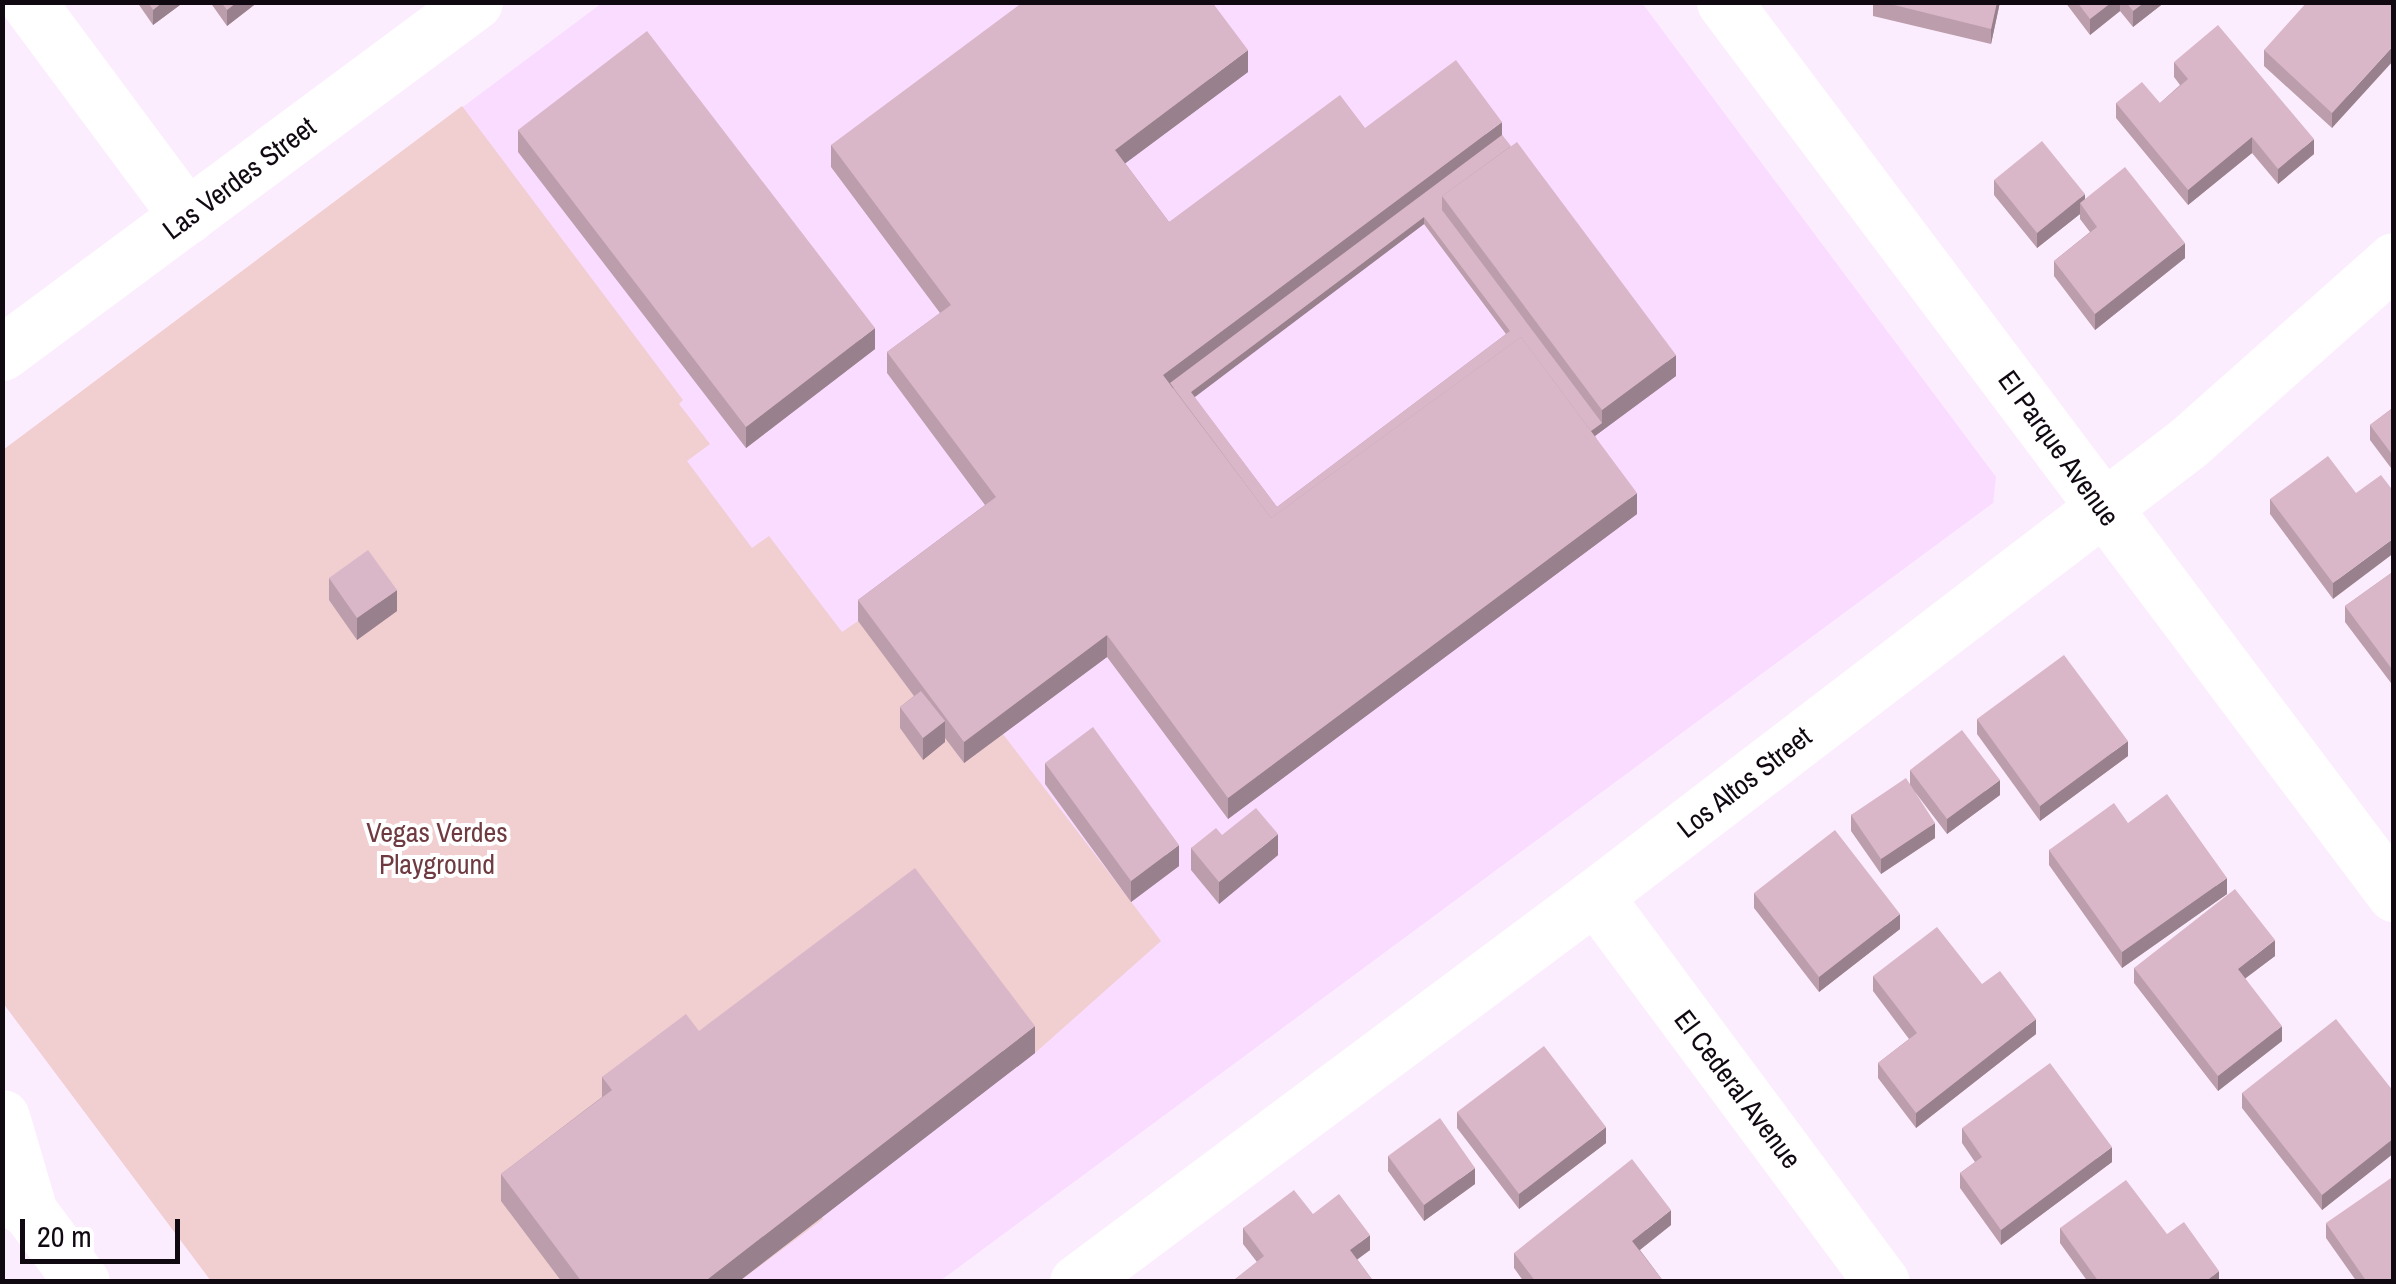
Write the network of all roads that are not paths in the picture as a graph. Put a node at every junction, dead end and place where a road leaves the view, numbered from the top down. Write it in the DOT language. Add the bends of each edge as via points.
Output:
graph roads {
  1 [pos="28,2"];
  2 [pos="476,2"];
  3 [pos="1724,2"];
  4 [pos="187,216"];
  5 [pos="2394,260"];
  6 [pos="2,353"];
  7 [pos="2102,506"];
  8 [pos="2394,894"];
  9 [pos="1595,896"];
  10 [pos="2,1117"];
  11 [pos="12,1212"];
  12 [pos="82,1282"];
  13 [pos="1077,1282"];
  14 [pos="1882,1282"];
  1 -- 4 [label="street"];
  2 -- 4 [label="street, Las Verdes Street"];
  3 -- 7 [label="street, El Parque Avenue"];
  4 -- 6 [label="street, Las Verdes Street"];
  5 -- 7 [label="street, Los Altos Street" via="2189,442"];
  7 -- 8 [label="street, El Parque Avenue"];
  7 -- 9 [label="street, Los Altos Street"];
  9 -- 13 [label="street, Los Altos Street"];
  9 -- 14 [label="street, El Cederal Avenue"];
  10 -- 11 [label="street"];
  11 -- 12 [label="street"];
}
